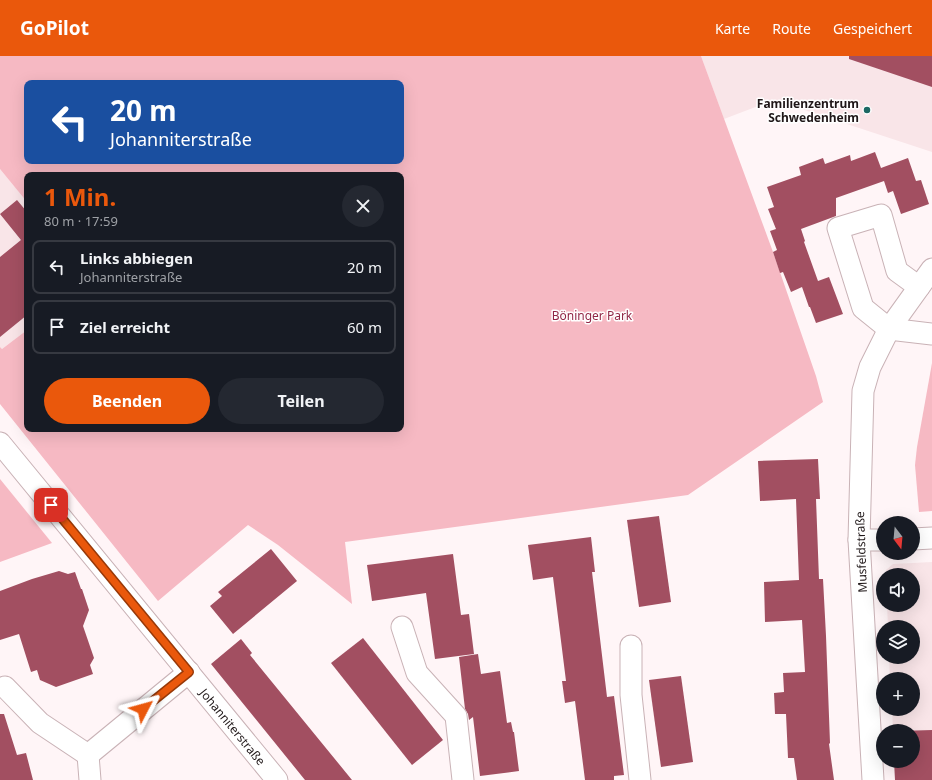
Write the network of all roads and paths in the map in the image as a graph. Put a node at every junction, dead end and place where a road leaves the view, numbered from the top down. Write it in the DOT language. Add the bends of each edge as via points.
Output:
graph roads {
  1 [pos="932,268"];
  2 [pos="919,287"];
  3 [pos="889,329"];
  4 [pos="932,334"];
  5 [pos="0,443"];
  6 [pos="932,538"];
  7 [pos="920,539"];
  8 [pos="859,540"];
  9 [pos="876,540"];
  10 [pos="402,627"];
  11 [pos="631,646"];
  12 [pos="189,672"];
  13 [pos="5,687"];
  14 [pos="88,755"];
  15 [pos="90,780"];
  16 [pos="277,780"];
  17 [pos="463,780"];
  18 [pos="640,780"];
  19 [pos="873,780"];
  1 -- 2 [label="street, Musfeldstraße"];
  2 -- 3 [label="street, Musfeldstraße"];
  2 -- 3 [label="street" via="897,271 881,215 838,228 863,308"];
  3 -- 4 [label="street"];
  3 -- 8 [label="street, Musfeldstraße" via="870,367 863,391"];
  5 -- 12 [label="street, Johanniterstraße"];
  6 -- 7 [label="street"];
  8 -- 9 [label="street"];
  8 -- 19 [label="street, Musfeldstraße"];
  10 -- 17 [label="street" via="417,673 456,716"];
  11 -- 18 [label="street" via="631,695"];
  12 -- 14 [label="street"];
  12 -- 16 [label="street, Johanniterstraße"];
  13 -- 14 [label="street" via="40,723"];
  14 -- 15 [label="street"];
}
